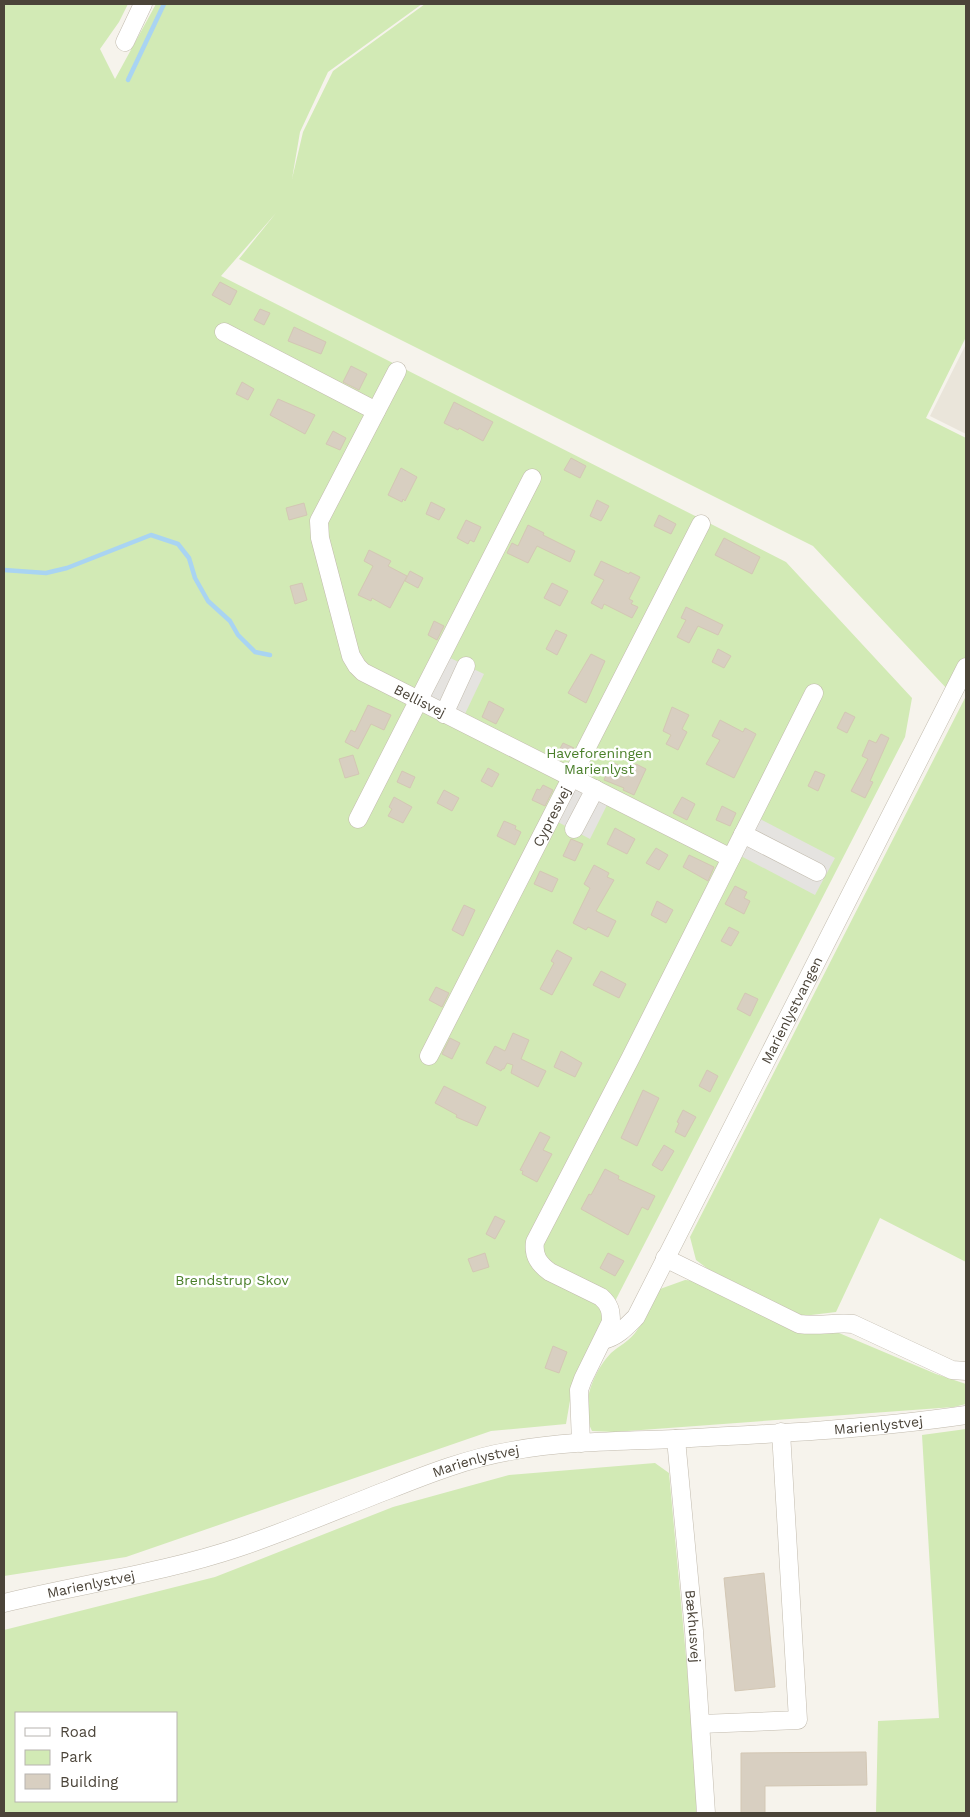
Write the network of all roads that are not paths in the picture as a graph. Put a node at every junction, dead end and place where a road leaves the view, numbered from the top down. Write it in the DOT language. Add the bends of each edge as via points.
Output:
graph roads {
  1 [pos="143,4"];
  2 [pos="125,42"];
  3 [pos="224,332"];
  4 [pos="397,371"];
  5 [pos="376,411"];
  6 [pos="532,478"];
  7 [pos="701,524"];
  8 [pos="466,666"];
  9 [pos="966,667"];
  10 [pos="814,693"];
  11 [pos="418,701"];
  12 [pos="444,714"];
  13 [pos="573,778"];
  14 [pos="595,789"];
  15 [pos="358,820"];
  16 [pos="574,830"];
  17 [pos="743,834"];
  18 [pos="731,858"];
  19 [pos="817,872"];
  20 [pos="429,1056"];
  21 [pos="665,1258"];
  22 [pos="603,1340"];
  23 [pos="966,1371"];
  24 [pos="966,1415"];
  25 [pos="781,1432"];
  26 [pos="676,1438"];
  27 [pos="580,1443"];
  28 [pos="4,1603"];
  29 [pos="700,1724"];
  30 [pos="706,1813"];
  1 -- 2 [label="street"];
  3 -- 5 [label="street"];
  4 -- 5 [label="street, Bellisvej"];
  5 -- 11 [label="street, Bellisvej" via="319,521 318,529 351,656 363,672"];
  6 -- 11 [label="street"];
  7 -- 13 [label="street, Cypresvej"];
  8 -- 12 [label="street"];
  9 -- 21 [label="street, Marienlystvangen"];
  10 -- 17 [label="street"];
  11 -- 12 [label="street, Bellisvej"];
  11 -- 15 [label="street"];
  12 -- 13 [label="street, Bellisvej"];
  13 -- 14 [label="street, Bellisvej"];
  13 -- 20 [label="street, Cypresvej"];
  14 -- 16 [label="street"];
  14 -- 18 [label="street, Bellisvej"];
  17 -- 18 [label="street"];
  17 -- 19 [label="street"];
  18 -- 22 [label="street" via="535,1242 534,1251 542,1266 601,1297 608,1304 611,1322"];
  21 -- 22 [label="street, Marienlystvangen" via="636,1317 624,1330 611,1339"];
  21 -- 23 [label="street" via="799,1324 853,1324 952,1370"];
  22 -- 27 [label="street" via="580,1390"];
  24 -- 25 [label="street, Marienlystvej"];
  25 -- 26 [label="street, Marienlystvej"];
  25 -- 29 [label="street" via="798,1720"];
  26 -- 27 [label="street, Marienlystvej"];
  26 -- 29 [label="street, Bækhusvej"];
  27 -- 28 [label="street, Marienlystvej" via="510,1451 472,1460 212,1556"];
  29 -- 30 [label="street, Bækhusvej"];
}
